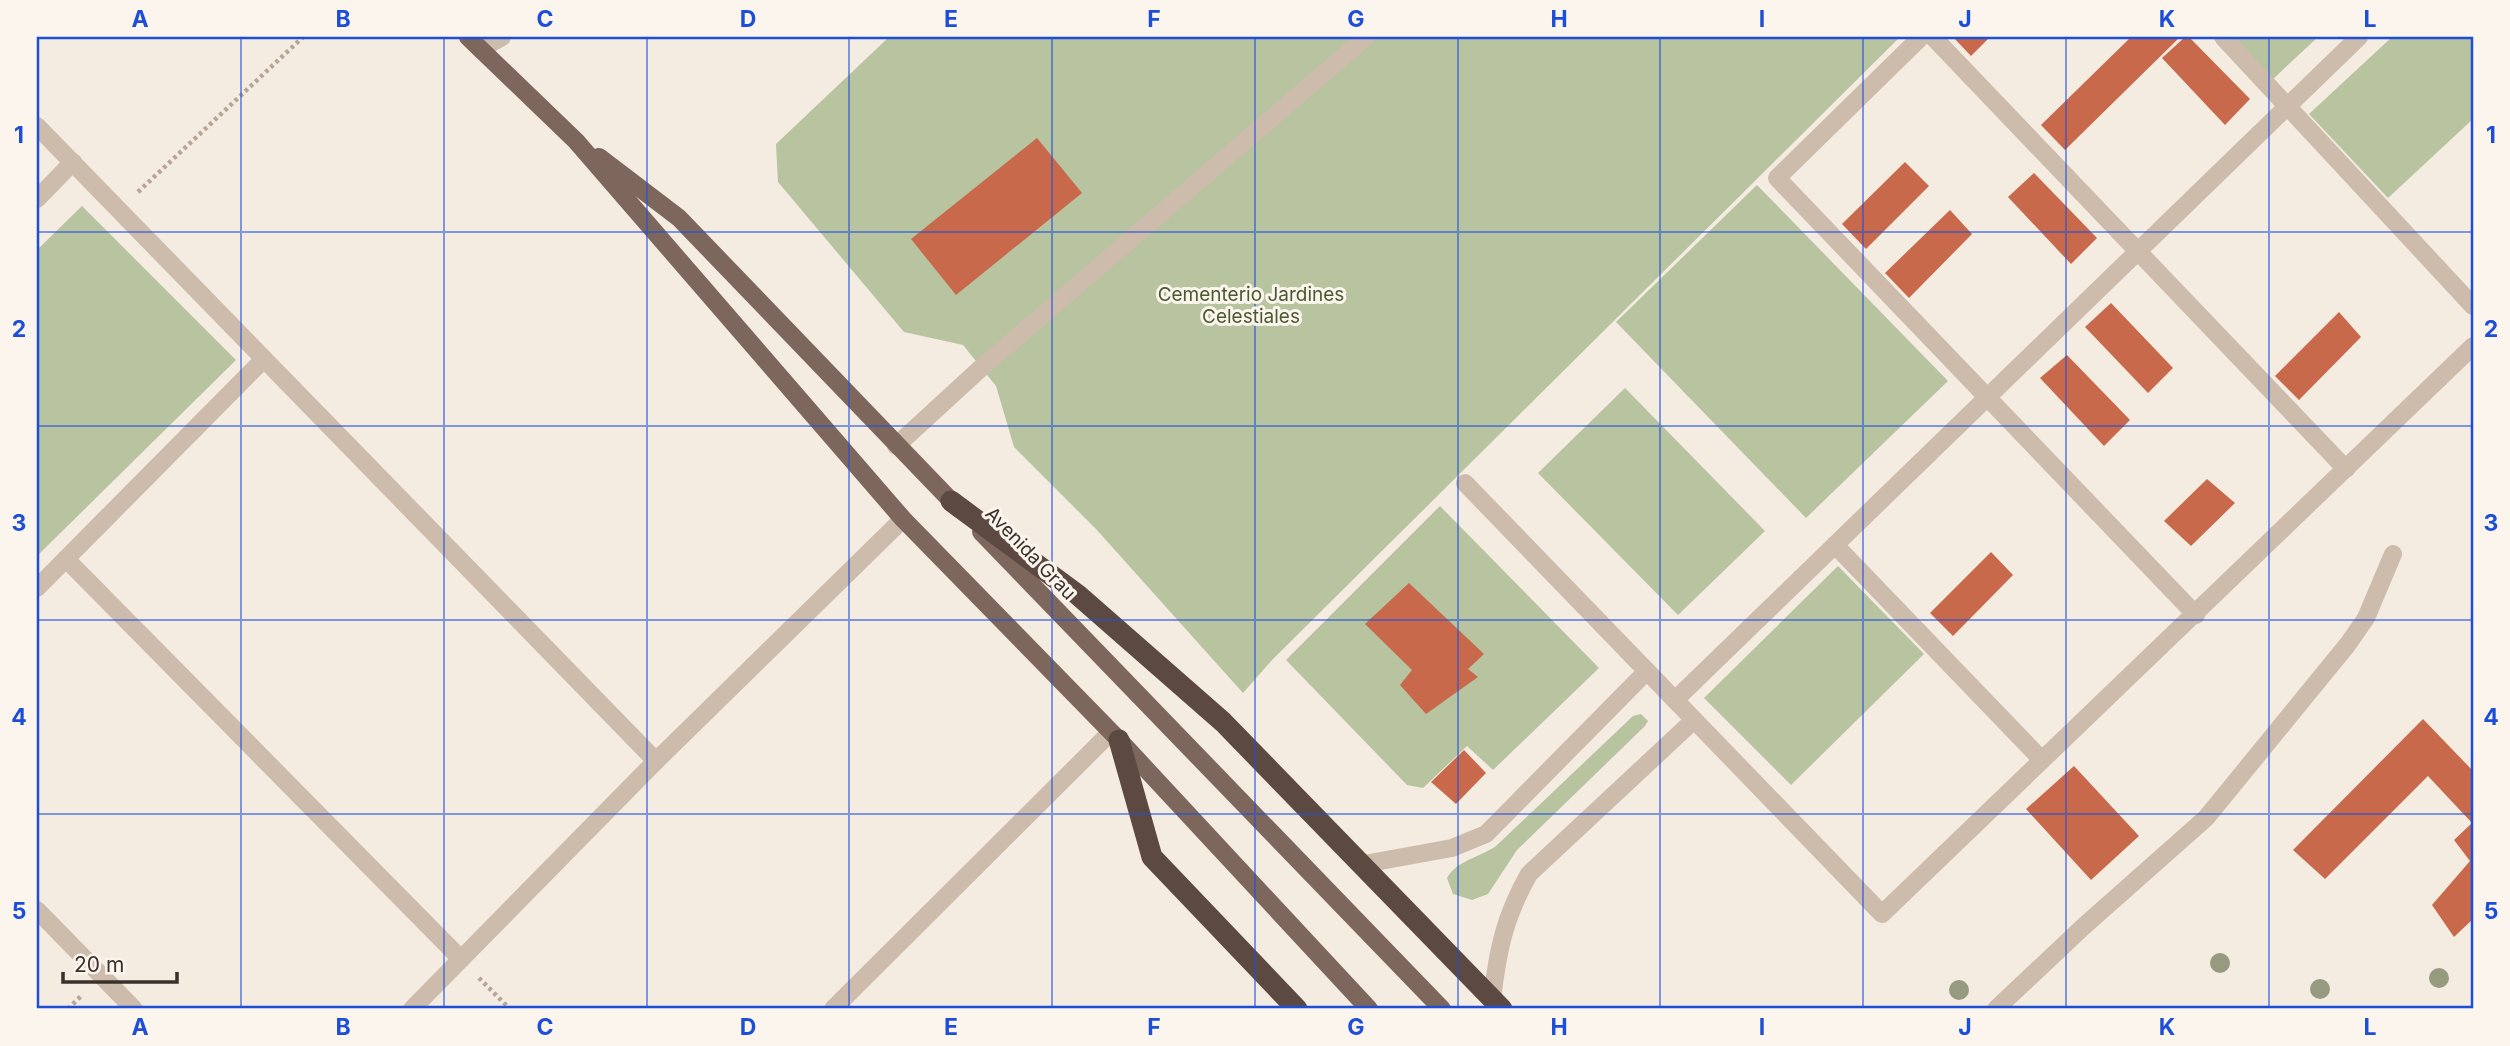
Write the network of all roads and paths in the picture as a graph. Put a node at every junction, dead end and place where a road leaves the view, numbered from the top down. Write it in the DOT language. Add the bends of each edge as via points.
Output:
graph roads {
  1 [pos="303,37"];
  2 [pos="502,37"];
  3 [pos="1366,37"];
  4 [pos="1921,37"];
  5 [pos="1933,37"];
  6 [pos="2223,37"];
  7 [pos="2359,37"];
  8 [pos="474,43"];
  9 [pos="2288,106"];
  10 [pos="37,126"];
  11 [pos="576,141"];
  12 [pos="74,162"];
  13 [pos="37,199"];
  14 [pos="118,211"];
  15 [pos="2138,251"];
  16 [pos="2473,306"];
  17 [pos="2473,346"];
  18 [pos="262,360"];
  19 [pos="1989,396"];
  20 [pos="896,446"];
  21 [pos="2346,469"];
  22 [pos="1465,483"];
  23 [pos="951,501"];
  24 [pos="903,519"];
  25 [pos="1835,545"];
  26 [pos="2393,554"];
  27 [pos="66,559"];
  28 [pos="37,588"];
  29 [pos="2196,615"];
  30 [pos="1647,671"];
  31 [pos="1675,700"];
  32 [pos="1694,720"];
  33 [pos="1115,736"];
  34 [pos="2042,760"];
  35 [pos="656,761"];
  36 [pos="1364,864"];
  37 [pos="37,910"];
  38 [pos="461,960"];
  39 [pos="1497,1004"];
  40 [pos="1289,1007"];
  41 [pos="134,1009"];
  42 [pos="412,1009"];
  43 [pos="510,1009"];
  44 [pos="833,1009"];
  45 [pos="1368,1009"];
  46 [pos="1442,1009"];
  47 [pos="1996,1009"];
  1 -- 14 [label="path"];
  2 -- 8 [label="street"];
  3 -- 20 [label="street"];
  4 -- 19 [label="street" via="1777,178"];
  5 -- 15 [label="street"];
  6 -- 9 [label="street"];
  7 -- 9 [label="street"];
  8 -- 11 [label="main road, Avenida Grau"];
  9 -- 15 [label="street"];
  9 -- 16 [label="street"];
  10 -- 12 [label="street"];
  11 -- 20 [label="main road, Avenida Grau" via="679,218"];
  11 -- 24 [label="main road, Avenida Grau"];
  12 -- 13 [label="street"];
  12 -- 14 [label="street"];
  14 -- 18 [label="street"];
  15 -- 19 [label="street"];
  15 -- 21 [label="street"];
  17 -- 21 [label="street"];
  18 -- 27 [label="street"];
  18 -- 35 [label="street"];
  19 -- 25 [label="street"];
  19 -- 29 [label="street"];
  20 -- 23 [label="main road, Avenida Grau"];
  21 -- 29 [label="street"];
  22 -- 30 [label="street"];
  23 -- 36 [label="highway" via="1078,595 1213,713"];
  23 -- 46 [label="main road, Avenida Grau"];
  24 -- 33 [label="main road, Avenida Grau"];
  24 -- 35 [label="street"];
  25 -- 31 [label="street"];
  25 -- 34 [label="street"];
  26 -- 47 [label="street" via="2354,636 2206,818"];
  27 -- 28 [label="street"];
  27 -- 38 [label="street"];
  29 -- 34 [label="street"];
  30 -- 31 [label="street"];
  30 -- 36 [label="street" via="1486,834 1452,848"];
  31 -- 32 [label="street"];
  32 -- 34 [label="street" via="1882,914"];
  32 -- 39 [label="street" via="1529,874 1511,906 1499,942"];
  33 -- 40 [label="highway" via="1152,857"];
  33 -- 44 [label="street"];
  33 -- 45 [label="main road, Avenida Grau"];
  35 -- 38 [label="street"];
  36 -- 39 [label="highway"];
  37 -- 41 [label="street"];
  38 -- 42 [label="street"];
  38 -- 43 [label="path"];
}
